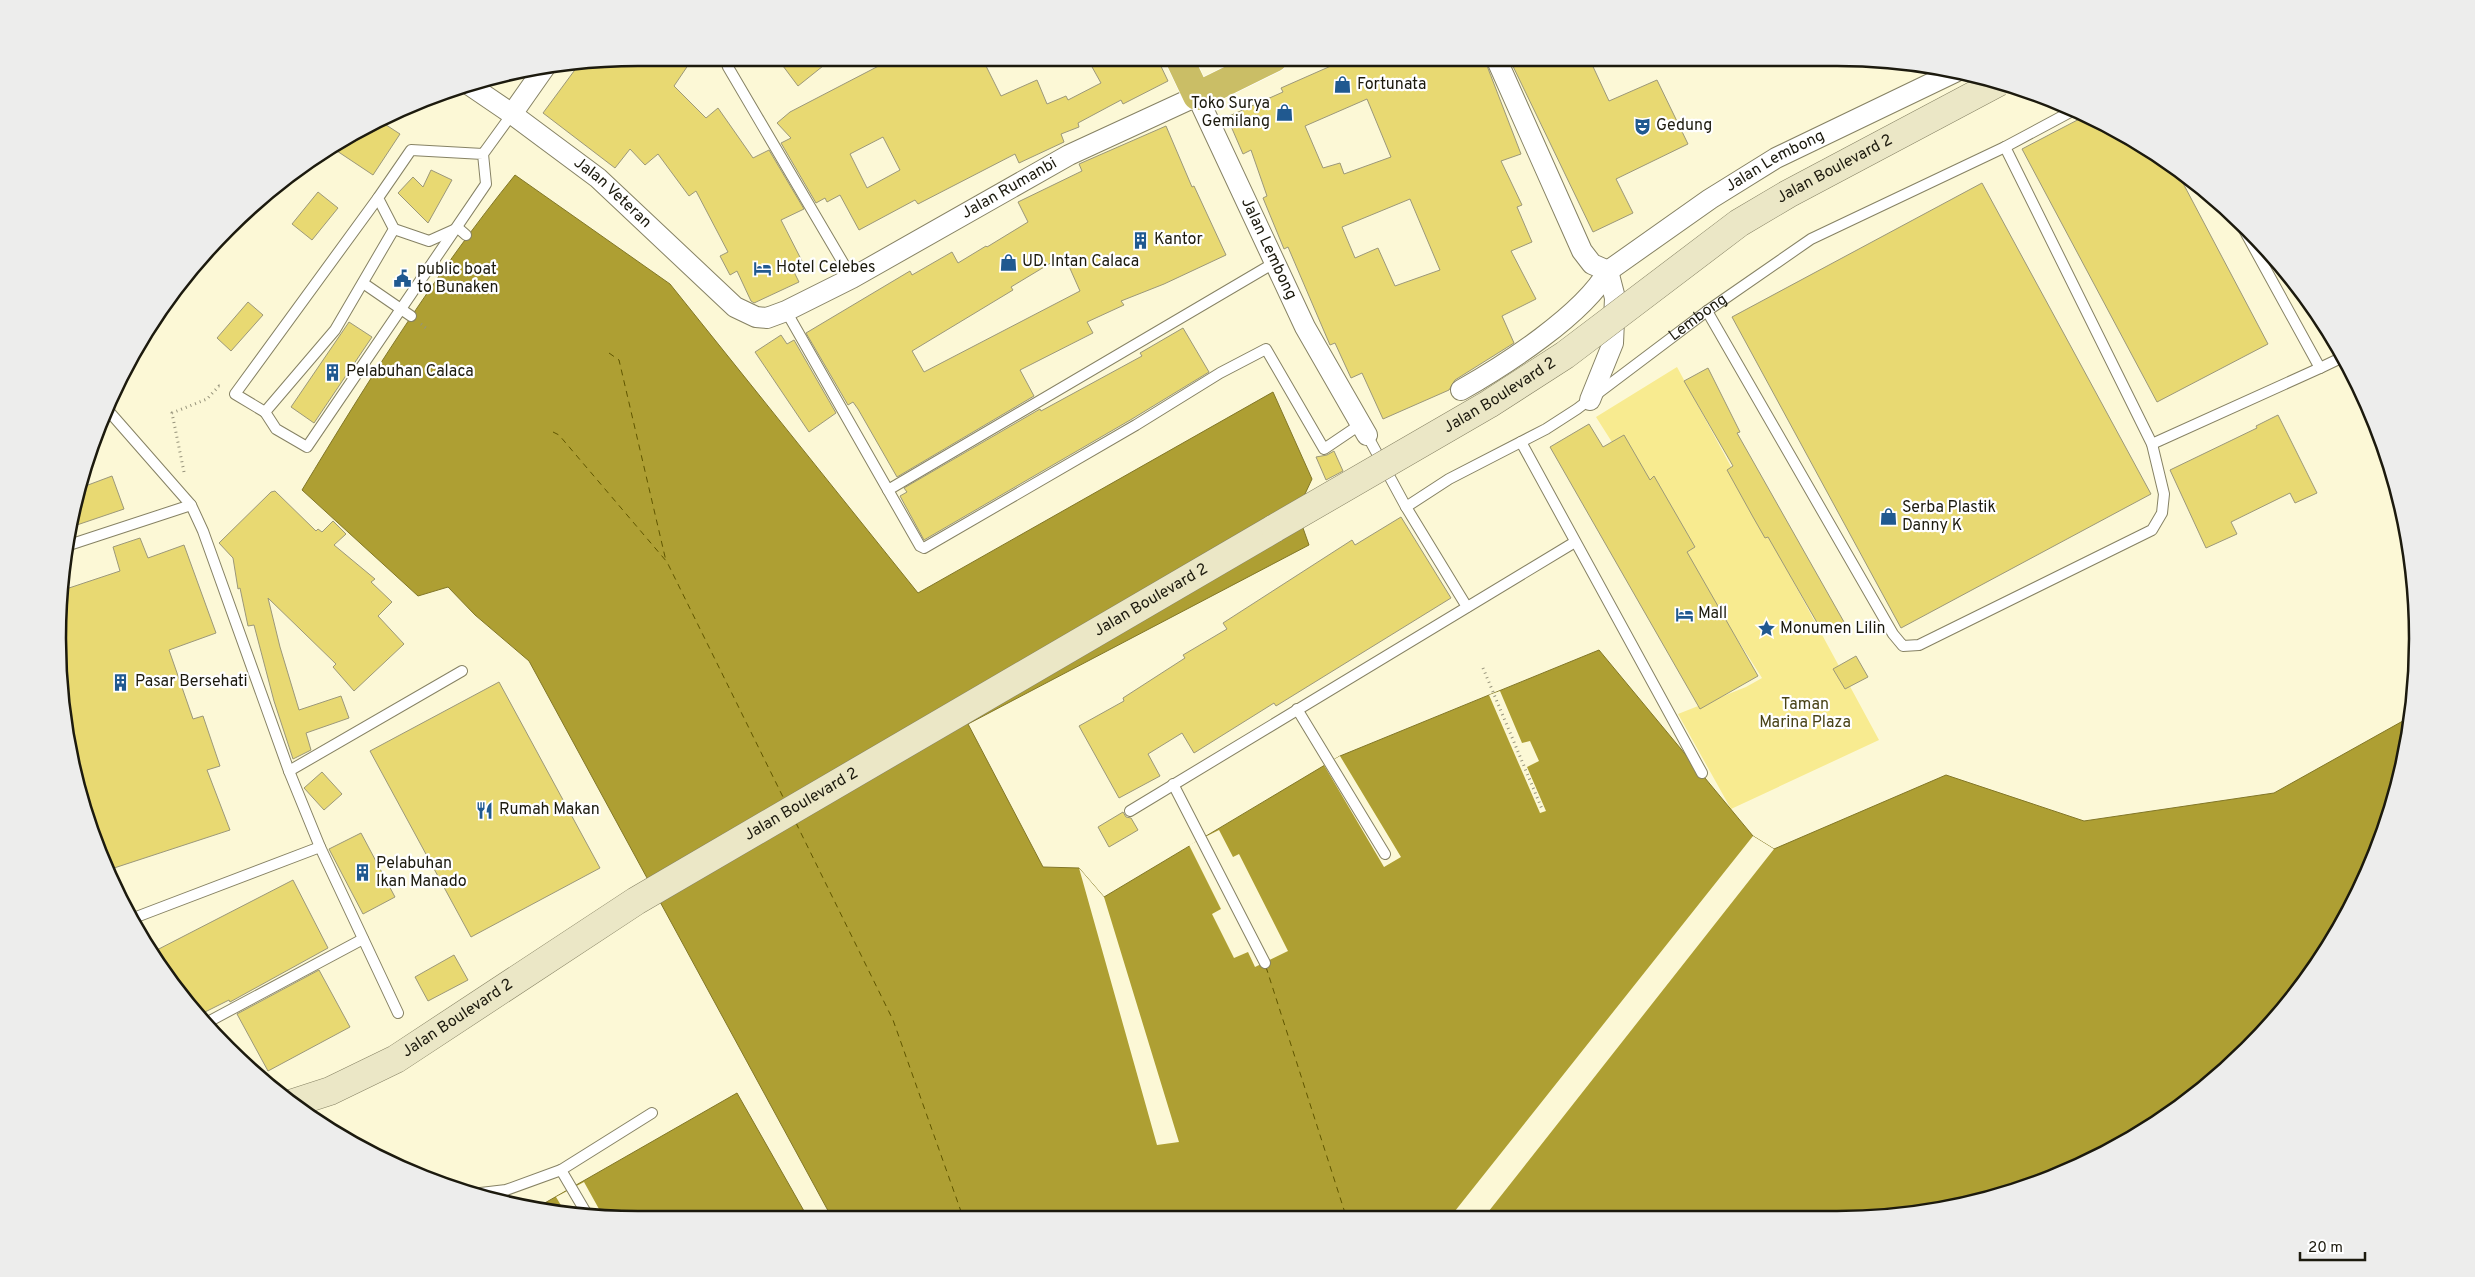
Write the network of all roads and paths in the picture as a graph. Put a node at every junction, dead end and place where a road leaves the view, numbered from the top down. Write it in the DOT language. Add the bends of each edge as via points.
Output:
graph roads {
  1 [pos="728,66"];
  2 [pos="1183,66"];
  3 [pos="1258,66"];
  4 [pos="1500,66"];
  5 [pos="539,75"];
  6 [pos="1946,77"];
  7 [pos="1989,87"];
  8 [pos="477,90"];
  9 [pos="1196,96"];
  10 [pos="512,114"];
  11 [pos="2066,115"];
  12 [pos="2005,147"];
  13 [pos="483,154"];
  14 [pos="378,198"];
  15 [pos="458,228"];
  16 [pos="394,229"];
  17 [pos="466,235"];
  18 [pos="2254,247"];
  19 [pos="1274,263"];
  20 [pos="1608,272"];
  21 [pos="852,278"];
  22 [pos="363,283"];
  23 [pos="401,309"];
  24 [pos="786,311"];
  25 [pos="1707,311"];
  26 [pos="747,314"];
  27 [pos="411,316"];
  28 [pos="2336,360"];
  29 [pos="2320,368"];
  30 [pos="1461,390"];
  31 [pos="235,394"];
  32 [pos="1590,400"];
  33 [pos="265,412"];
  34 [pos="112,415"];
  35 [pos="1364,430"];
  36 [pos="1521,442"];
  37 [pos="2152,444"];
  38 [pos="888,490"];
  39 [pos="191,505"];
  40 [pos="1406,507"];
  41 [pos="1576,542"];
  42 [pos="74,543"];
  43 [pos="1467,607"];
  44 [pos="1482,668"];
  45 [pos="462,671"];
  46 [pos="1297,709"];
  47 [pos="289,771"];
  48 [pos="1702,773"];
  49 [pos="1173,784"];
  50 [pos="1542,809"];
  51 [pos="1130,811"];
  52 [pos="320,847"];
  53 [pos="1385,854"];
  54 [pos="138,916"];
  55 [pos="363,939"];
  56 [pos="1265,963"];
  57 [pos="398,1013"];
  58 [pos="212,1020"];
  59 [pos="302,1100"];
  60 [pos="652,1113"];
  61 [pos="561,1170"];
  62 [pos="492,1192"];
  63 [pos="583,1208"];
  1 -- 21 [label="lane"];
  2 -- 9 [label="highway, Jalan Lembong"];
  3 -- 9 [label="highway, Jalan Rumanbi"];
  4 -- 20 [label="street" via="1582,251 1592,264"];
  5 -- 10 [label="street"];
  6 -- 20 [label="street, Jalan Lembong" via="1776,158 1710,199"];
  7 -- 59 [label="main road, Jalan Boulevard 2, bridge" via="1739,223 1565,355 1489,404 636,901 396,1059 330,1092"];
  8 -- 10 [label="street, Jalan Veteran"];
  9 -- 19 [label="street, Jalan Lembong"];
  9 -- 21 [label="street, Jalan Rumanbi" via="1069,155"];
  10 -- 13 [label="lane"];
  10 -- 26 [label="street, Jalan Veteran" via="598,178 735,307"];
  11 -- 12 [label="lane, Lembong"];
  12 -- 25 [label="lane, Lembong" via="1811,239"];
  12 -- 37 [label="lane"];
  13 -- 14 [label="lane" via="411,150"];
  13 -- 15 [label="lane" via="486,184"];
  14 -- 16 [label="lane"];
  14 -- 31 [label="lane"];
  15 -- 16 [label="lane" via="429,241"];
  15 -- 17 [label="lane"];
  15 -- 23 [label="lane"];
  16 -- 22 [label="lane"];
  18 -- 29 [label="lane"];
  19 -- 35 [label="street, Jalan Lembong"];
  19 -- 38 [label="lane"];
  20 -- 30 [label="street" via="1593,294 1538,339"];
  20 -- 32 [label="street" via="1615,298 1612,343"];
  21 -- 24 [label="street, Jalan Rumanbi"];
  22 -- 23 [label="lane"];
  22 -- 33 [label="lane" via="335,330"];
  23 -- 27 [label="lane"];
  23 -- 33 [label="lane" via="307,447 276,429"];
  24 -- 26 [label="street, Jalan Rumanbi" via="767,318"];
  24 -- 38 [label="lane"];
  25 -- 32 [label="lane, Lembong"];
  25 -- 37 [label="lane" via="1893,634 1903,646 1919,645 2152,530 2162,513 2164,494"];
  28 -- 29 [label="lane"];
  29 -- 37 [label="lane"];
  31 -- 33 [label="lane"];
  31 -- 39 [label="path" via="220,386 207,399 172,414"];
  32 -- 36 [label="lane, Lembong"];
  34 -- 39 [label="lane"];
  35 -- 38 [label="lane" via="1324,449 1266,349 924,548"];
  35 -- 40 [label="lane"];
  36 -- 40 [label="lane, Lembong" via="1449,479"];
  36 -- 41 [label="lane"];
  39 -- 42 [label="lane"];
  39 -- 47 [label="lane" via="203,530"];
  40 -- 43 [label="lane"];
  41 -- 43 [label="lane"];
  41 -- 48 [label="lane"];
  43 -- 46 [label="lane"];
  44 -- 50 [label="path"];
  45 -- 47 [label="lane"];
  46 -- 49 [label="lane"];
  46 -- 53 [label="lane"];
  47 -- 52 [label="lane"];
  49 -- 51 [label="lane"];
  49 -- 56 [label="lane"];
  52 -- 54 [label="lane"];
  52 -- 55 [label="lane"];
  55 -- 57 [label="lane"];
  55 -- 58 [label="lane"];
  60 -- 61 [label="lane"];
  61 -- 62 [label="lane" via="506,1190"];
  61 -- 63 [label="lane"];
}
